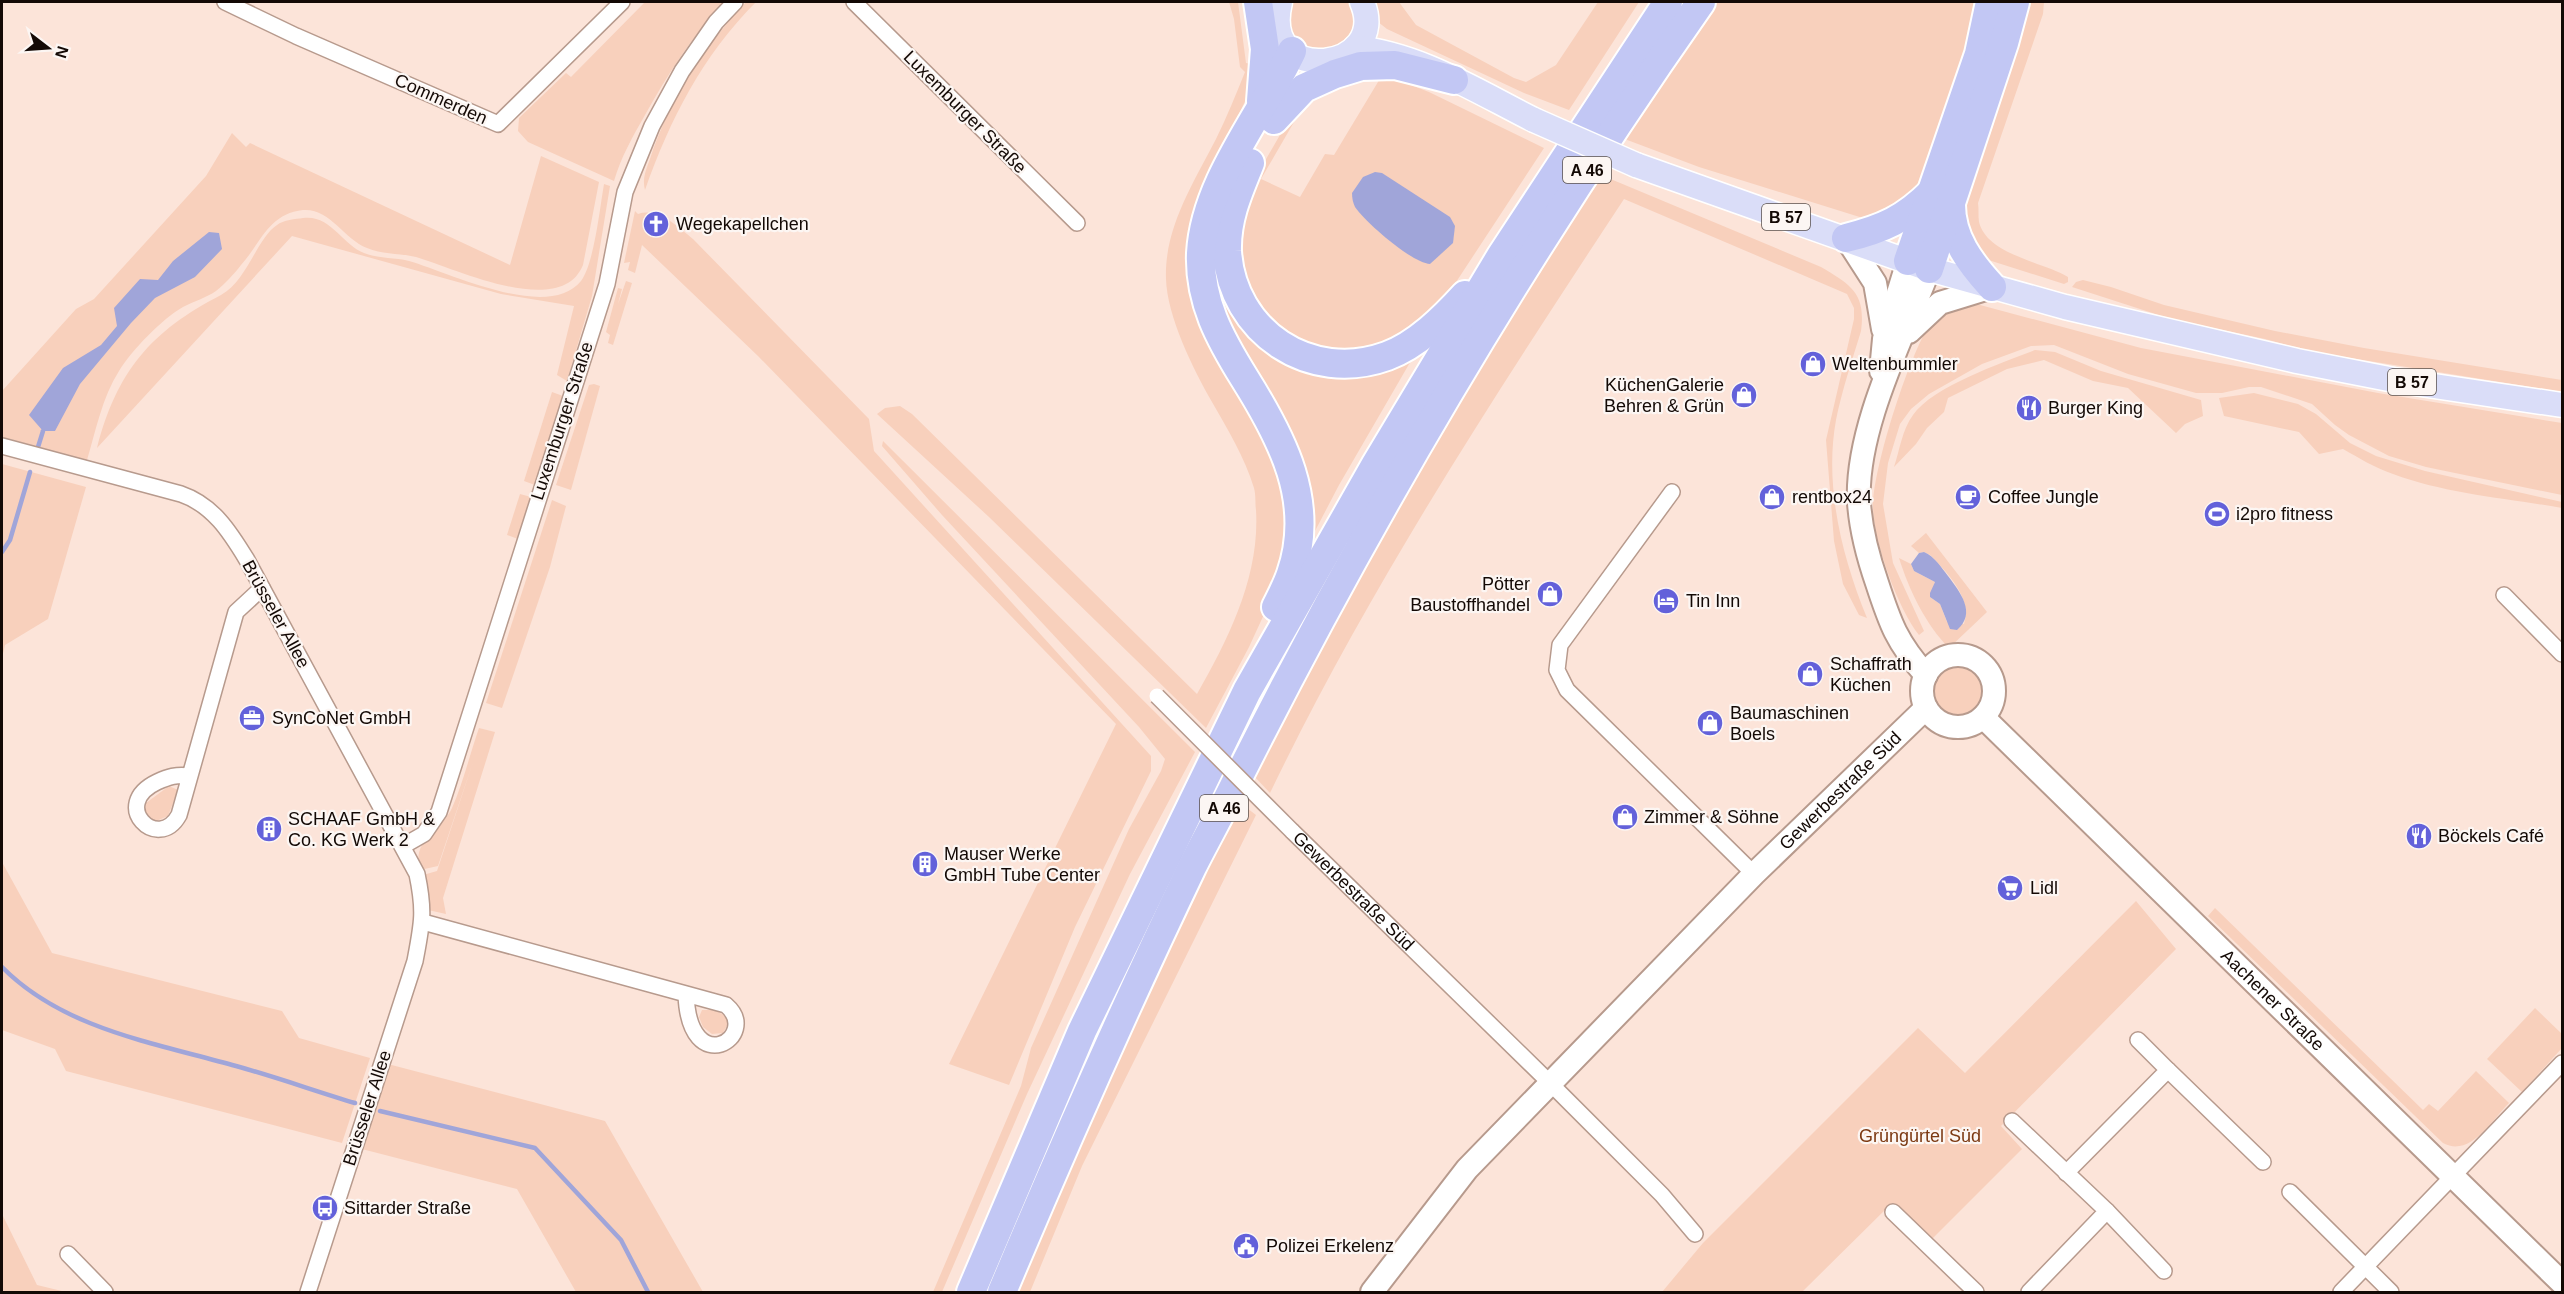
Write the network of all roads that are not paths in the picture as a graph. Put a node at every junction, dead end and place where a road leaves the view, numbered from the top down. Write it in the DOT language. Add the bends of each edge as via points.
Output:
graph roads {
  1 [pos="225,2"];
  2 [pos="622,2"];
  3 [pos="735,2"];
  4 [pos="854,2"];
  5 [pos="1258,2"];
  6 [pos="1280,2"];
  7 [pos="1362,2"];
  8 [pos="1668,2"];
  9 [pos="1701,2"];
  10 [pos="1990,2"];
  11 [pos="2015,2"];
  12 [pos="1360,37"];
  13 [pos="1300,56"];
  14 [pos="1454,80"];
  15 [pos="1267,115"];
  16 [pos="1942,195"];
  17 [pos="1077,223"];
  18 [pos="1846,238"];
  19 [pos="1502,256"];
  20 [pos="1918,265"];
  21 [pos="1992,287"];
  22 [pos="1892,340"];
  23 [pos="2562,405"];
  24 [pos="2,446"];
  25 [pos="1672,492"];
  26 [pos="262,588"];
  27 [pos="2504,595"];
  28 [pos="2562,654"];
  29 [pos="1932,668"];
  30 [pos="1247,691"];
  31 [pos="1157,696"];
  32 [pos="1926,708"];
  33 [pos="1983,717"];
  34 [pos="189,776"];
  35 [pos="403,846"];
  36 [pos="1754,874"];
  37 [pos="423,922"];
  38 [pos="686,994"];
  39 [pos="2138,1040"];
  40 [pos="2562,1063"];
  41 [pos="2168,1070"];
  42 [pos="1550,1083"];
  43 [pos="2012,1121"];
  44 [pos="2263,1162"];
  45 [pos="2066,1173"];
  46 [pos="2452,1176"];
  47 [pos="2290,1192"];
  48 [pos="2106,1211"];
  49 [pos="1893,1212"];
  50 [pos="1695,1234"];
  51 [pos="68,1254"];
  52 [pos="2366,1267"];
  53 [pos="2164,1272"];
  54 [pos="2562,1283"];
  55 [pos="105,1293"];
  56 [pos="308,1293"];
  57 [pos="971,1293"];
  58 [pos="1002,1293"];
  59 [pos="1372,1293"];
  60 [pos="1976,1293"];
  61 [pos="2029,1293"];
  62 [pos="2341,1293"];
  63 [pos="2391,1293"];
  1 -- 2 [label="street, Commerden" via="498,124"];
  3 -- 35 [label="street, Luxemburger Straße" via="682,71 652,126 625,192 607,284 439,812 424,834"];
  4 -- 17 [label="street, Luxemburger Straße"];
  5 -- 15 [label="highway" via="1265,49"];
  6 -- 13 [label="main road" via="1278,30"];
  7 -- 12 [label="main road" via="1366,16"];
  8 -- 19 [label="highway, A 46"];
  9 -- 58 [label="highway, A 46" via="1654,68 1479,340 1292,671 1194,862"];
  10 -- 16 [label="highway"];
  11 -- 16 [label="highway" via="2004,43"];
  12 -- 13 [label="main road" via="1336,60 1323,63"];
  12 -- 14 [label="main road, B 57" via="1423,56"];
  13 -- 15 [label="highway"];
  14 -- 15 [label="highway" via="1395,66 1361,66 1304,88"];
  14 -- 18 [label="main road, B 57, bridge" via="1636,165"];
  15 -- 19 [label="highway" via="1229,220 1227,250 1229,270 1242,306 1267,336 1284,348 1335,364 1369,362 1389,356 1445,316"];
  15 -- 30 [label="highway, A 46" via="1220,184 1204,229 1201,252 1204,295 1220,338 1285,448 1298,504 1294,566 1260,642"];
  16 -- 18 [label="highway" via="1895,223"];
  16 -- 20 [label="highway"];
  16 -- 21 [label="highway" via="1955,235"];
  18 -- 20 [label="main road, B 57"];
  18 -- 22 [label="main road" via="1875,283"];
  19 -- 30 [label="highway, A 46" via="1376,464"];
  20 -- 21 [label="main road, B 57"];
  20 -- 22 [label="main road"];
  21 -- 22 [label="main road" via="1940,303"];
  21 -- 23 [label="main road, B 57" via="2297,361"];
  22 -- 29 [label="main road" via="1862,467 1862,532 1877,584 1921,645"];
  24 -- 26 [label="street, Brüsseler Allee" via="195,500 230,532"];
  25 -- 36 [label="street" via="1560,645 1557,670 1567,690"];
  26 -- 34 [label="street" via="236,612"];
  26 -- 35 [label="street, Brüsseler Allee"];
  27 -- 28 [label="street"];
  29 -- 32 [label="main road" via="1922,691"];
  29 -- 33 [label="main road" via="1953,655 1970,656 1988,671 1994,695"];
  30 -- 57 [label="highway, A 46" via="1082,1031"];
  31 -- 42 [label="street, Gewerbestraße Süd, bridge"];
  32 -- 33 [label="main road" via="1941,723 1954,727 1975,723"];
  32 -- 36 [label="main road, Gewerbestraße Süd"];
  33 -- 46 [label="main road, Aachener Straße"];
  35 -- 37 [label="street, Brüsseler Allee" via="417,874 424,905"];
  36 -- 42 [label="main road, Gewerbestraße Süd"];
  37 -- 38 [label="street"];
  37 -- 56 [label="street, Brüsseler Allee" via="415,961"];
  39 -- 41 [label="street"];
  40 -- 46 [label="street"];
  41 -- 44 [label="street"];
  41 -- 45 [label="street"];
  42 -- 50 [label="street, Gewerbestraße Süd" via="1662,1195"];
  42 -- 59 [label="main road, Gewerbestraße Süd" via="1467,1169"];
  43 -- 45 [label="street"];
  45 -- 48 [label="street"];
  46 -- 52 [label="street"];
  46 -- 54 [label="main road, Aachener Straße"];
  47 -- 52 [label="street"];
  48 -- 53 [label="street"];
  48 -- 61 [label="street"];
  49 -- 60 [label="street"];
  51 -- 55 [label="street"];
  52 -- 62 [label="street"];
  52 -- 63 [label="street"];
}
